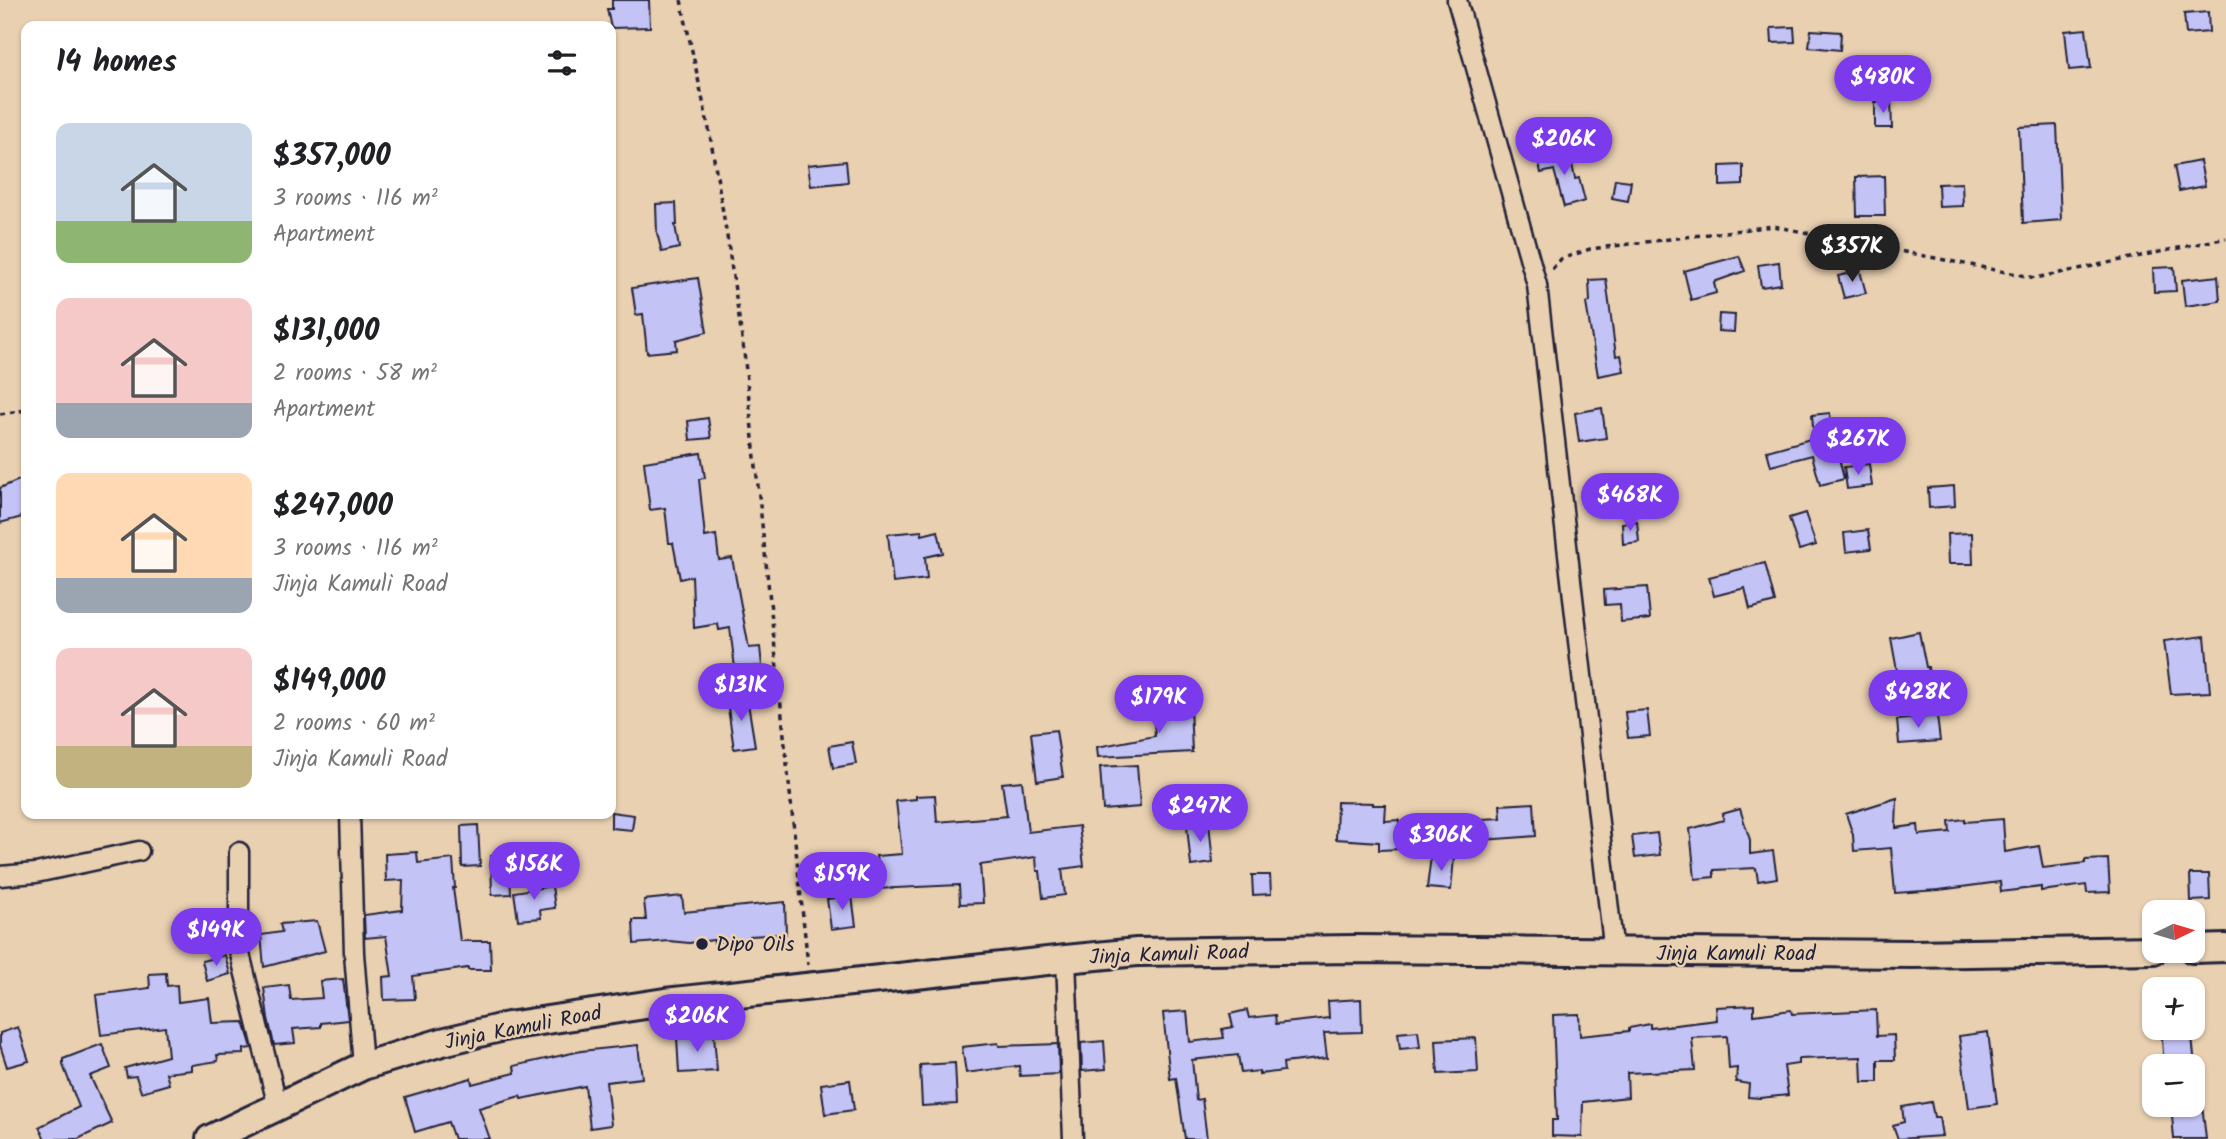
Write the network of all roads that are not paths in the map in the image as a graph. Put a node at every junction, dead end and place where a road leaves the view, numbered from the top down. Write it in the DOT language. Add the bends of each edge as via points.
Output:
graph roads {
  1 [pos="1457,0"];
  2 [pos="350,819"];
  3 [pos="139,851"];
  4 [pos="239,852"];
  5 [pos="0,876"];
  6 [pos="2226,948"];
  7 [pos="2205,949"];
  8 [pos="2142,950"];
  9 [pos="1614,953"];
  10 [pos="1066,959"];
  11 [pos="363,1066"];
  12 [pos="278,1107"];
  13 [pos="210,1139"];
  14 [pos="1073,1139"];
  1 -- 9 [label="street" via="1537,285"];
  2 -- 11 [label="street"];
  3 -- 5 [label="street"];
  4 -- 12 [label="street" via="239,950"];
  6 -- 7 [label="main road"];
  8 -- 9 [label="main road, Jinja Kamuli Road"];
  9 -- 10 [label="main road, Jinja Kamuli Road" via="1354,949 1137,952"];
  10 -- 11 [label="main road, Jinja Kamuli Road" via="664,1002 508,1026"];
  10 -- 14 [label="street"];
  11 -- 12 [label="main road, Jinja Kamuli Road"];
  12 -- 13 [label="main road, Jinja Kamuli Road"];
}
